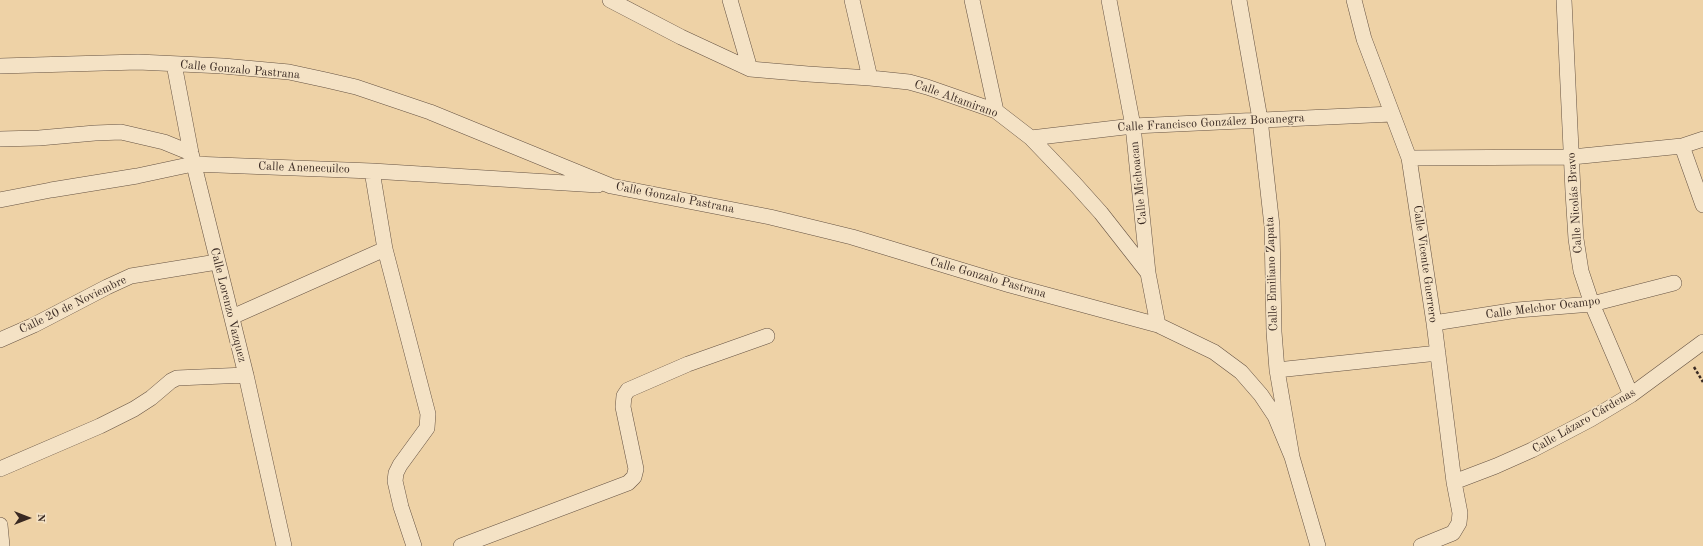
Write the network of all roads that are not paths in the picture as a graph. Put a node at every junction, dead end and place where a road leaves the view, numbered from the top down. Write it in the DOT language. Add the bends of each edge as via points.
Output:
graph roads {
  1 [pos="610,0"];
  2 [pos="730,0"];
  3 [pos="852,0"];
  4 [pos="972,0"];
  5 [pos="1109,0"];
  6 [pos="1239,0"];
  7 [pos="1354,0"];
  8 [pos="1564,0"];
  9 [pos="174,64"];
  10 [pos="0,66"];
  11 [pos="750,69"];
  12 [pos="870,78"];
  13 [pos="996,111"];
  14 [pos="1392,114"];
  15 [pos="1260,119"];
  16 [pos="1132,126"];
  17 [pos="1031,138"];
  18 [pos="0,139"];
  19 [pos="1703,139"];
  20 [pos="1682,146"];
  21 [pos="1572,157"];
  22 [pos="192,158"];
  23 [pos="1409,158"];
  24 [pos="372,171"];
  25 [pos="611,186"];
  26 [pos="0,200"];
  27 [pos="1703,205"];
  28 [pos="385,249"];
  29 [pos="217,262"];
  30 [pos="1148,272"];
  31 [pos="1674,283"];
  32 [pos="1592,304"];
  33 [pos="232,316"];
  34 [pos="1434,323"];
  35 [pos="1158,325"];
  36 [pos="767,336"];
  37 [pos="0,340"];
  38 [pos="1703,342"];
  39 [pos="1438,353"];
  40 [pos="1277,370"];
  41 [pos="246,375"];
  42 [pos="1631,395"];
  43 [pos="1292,457"];
  44 [pos="0,469"];
  45 [pos="1454,482"];
  46 [pos="0,525"];
  47 [pos="2,546"];
  48 [pos="284,546"];
  49 [pos="414,546"];
  50 [pos="461,546"];
  51 [pos="1318,546"];
  52 [pos="1421,546"];
  1 -- 11 [label="street, Calle Altamirano"];
  2 -- 11 [label="street"];
  3 -- 12 [label="street"];
  4 -- 13 [label="street"];
  5 -- 16 [label="street, Calle Michoacan"];
  6 -- 15 [label="street, Calle Emiliano Zapata"];
  7 -- 14 [label="street, Calle Vicente Guerrero" via="1364,39"];
  8 -- 21 [label="street, Calle Nicolás Bravo"];
  9 -- 10 [label="street, Calle Gonzalo Pastrana" via="138,62"];
  9 -- 22 [label="street, Calle Lorenzo Vazquez"];
  9 -- 25 [label="street, Calle Gonzalo Pastrana" via="289,72 356,87 430,112"];
  11 -- 12 [label="street, Calle Altamirano"];
  12 -- 13 [label="street, Calle Altamirano" via="927,86"];
  13 -- 17 [label="street, Calle Altamirano"];
  14 -- 15 [label="street, Calle Francisco González Bocanegra"];
  14 -- 23 [label="street, Calle Vicente Guerrero"];
  15 -- 16 [label="street, Calle Francisco González Bocanegra"];
  15 -- 40 [label="street, Calle Emiliano Zapata" via="1272,226"];
  16 -- 17 [label="street, Calle Francisco González Bocanegra"];
  16 -- 30 [label="street, Calle Michoacan"];
  17 -- 30 [label="street, Calle Altamirano" via="1101,213"];
  18 -- 22 [label="street" via="121,132 164,142"];
  19 -- 20 [label="street"];
  20 -- 21 [label="street"];
  20 -- 27 [label="street"];
  21 -- 23 [label="street"];
  21 -- 32 [label="street, Calle Nicolás Bravo" via="1576,239 1581,271"];
  22 -- 24 [label="street, Calle Anenecuilco"];
  22 -- 26 [label="street, Calle Anenecuilco" via="137,176"];
  22 -- 29 [label="street, Calle Lorenzo Vazquez"];
  23 -- 34 [label="street, Calle Vicente Guerrero"];
  24 -- 25 [label="street, Calle Anenecuilco"];
  24 -- 28 [label="street"];
  25 -- 35 [label="street, Calle Gonzalo Pastrana" via="770,217 852,237 1010,285"];
  28 -- 33 [label="street"];
  28 -- 49 [label="street" via="428,414 427,428 400,465 395,482"];
  29 -- 33 [label="street, Calle Lorenzo Vazquez"];
  29 -- 37 [label="street, Calle 20 de Noviembre" via="131,276"];
  30 -- 35 [label="street, Calle Altamirano"];
  31 -- 32 [label="street, Calle Melchor Ocampo"];
  32 -- 34 [label="street, Calle Melchor Ocampo" via="1517,310"];
  32 -- 42 [label="street, Calle Nicolás Bravo"];
  33 -- 41 [label="street, Calle Lorenzo Vazquez"];
  34 -- 39 [label="street, Calle Vicente Guerrero"];
  35 -- 43 [label="street, Calle Gonzalo Pastrana" via="1214,352 1241,372 1275,416"];
  36 -- 50 [label="street" via="688,364 628,390 624,396 623,407 636,469 634,477 628,483"];
  38 -- 42 [label="street, Calle Lázaro Cárdenas"];
  39 -- 40 [label="street"];
  39 -- 45 [label="street, Calle Vicente Guerrero"];
  40 -- 43 [label="street, Calle Emiliano Zapata"];
  41 -- 44 [label="street" via="177,378 134,409"];
  41 -- 48 [label="street, Calle Lorenzo Vazquez"];
  42 -- 45 [label="street, Calle Lázaro Cárdenas" via="1532,450"];
  43 -- 51 [label="street, Calle Emiliano Zapata"];
  45 -- 52 [label="street, Calle Vicente Guerrero" via="1460,513 1459,523 1453,533"];
  46 -- 47 [label="street"];
}
